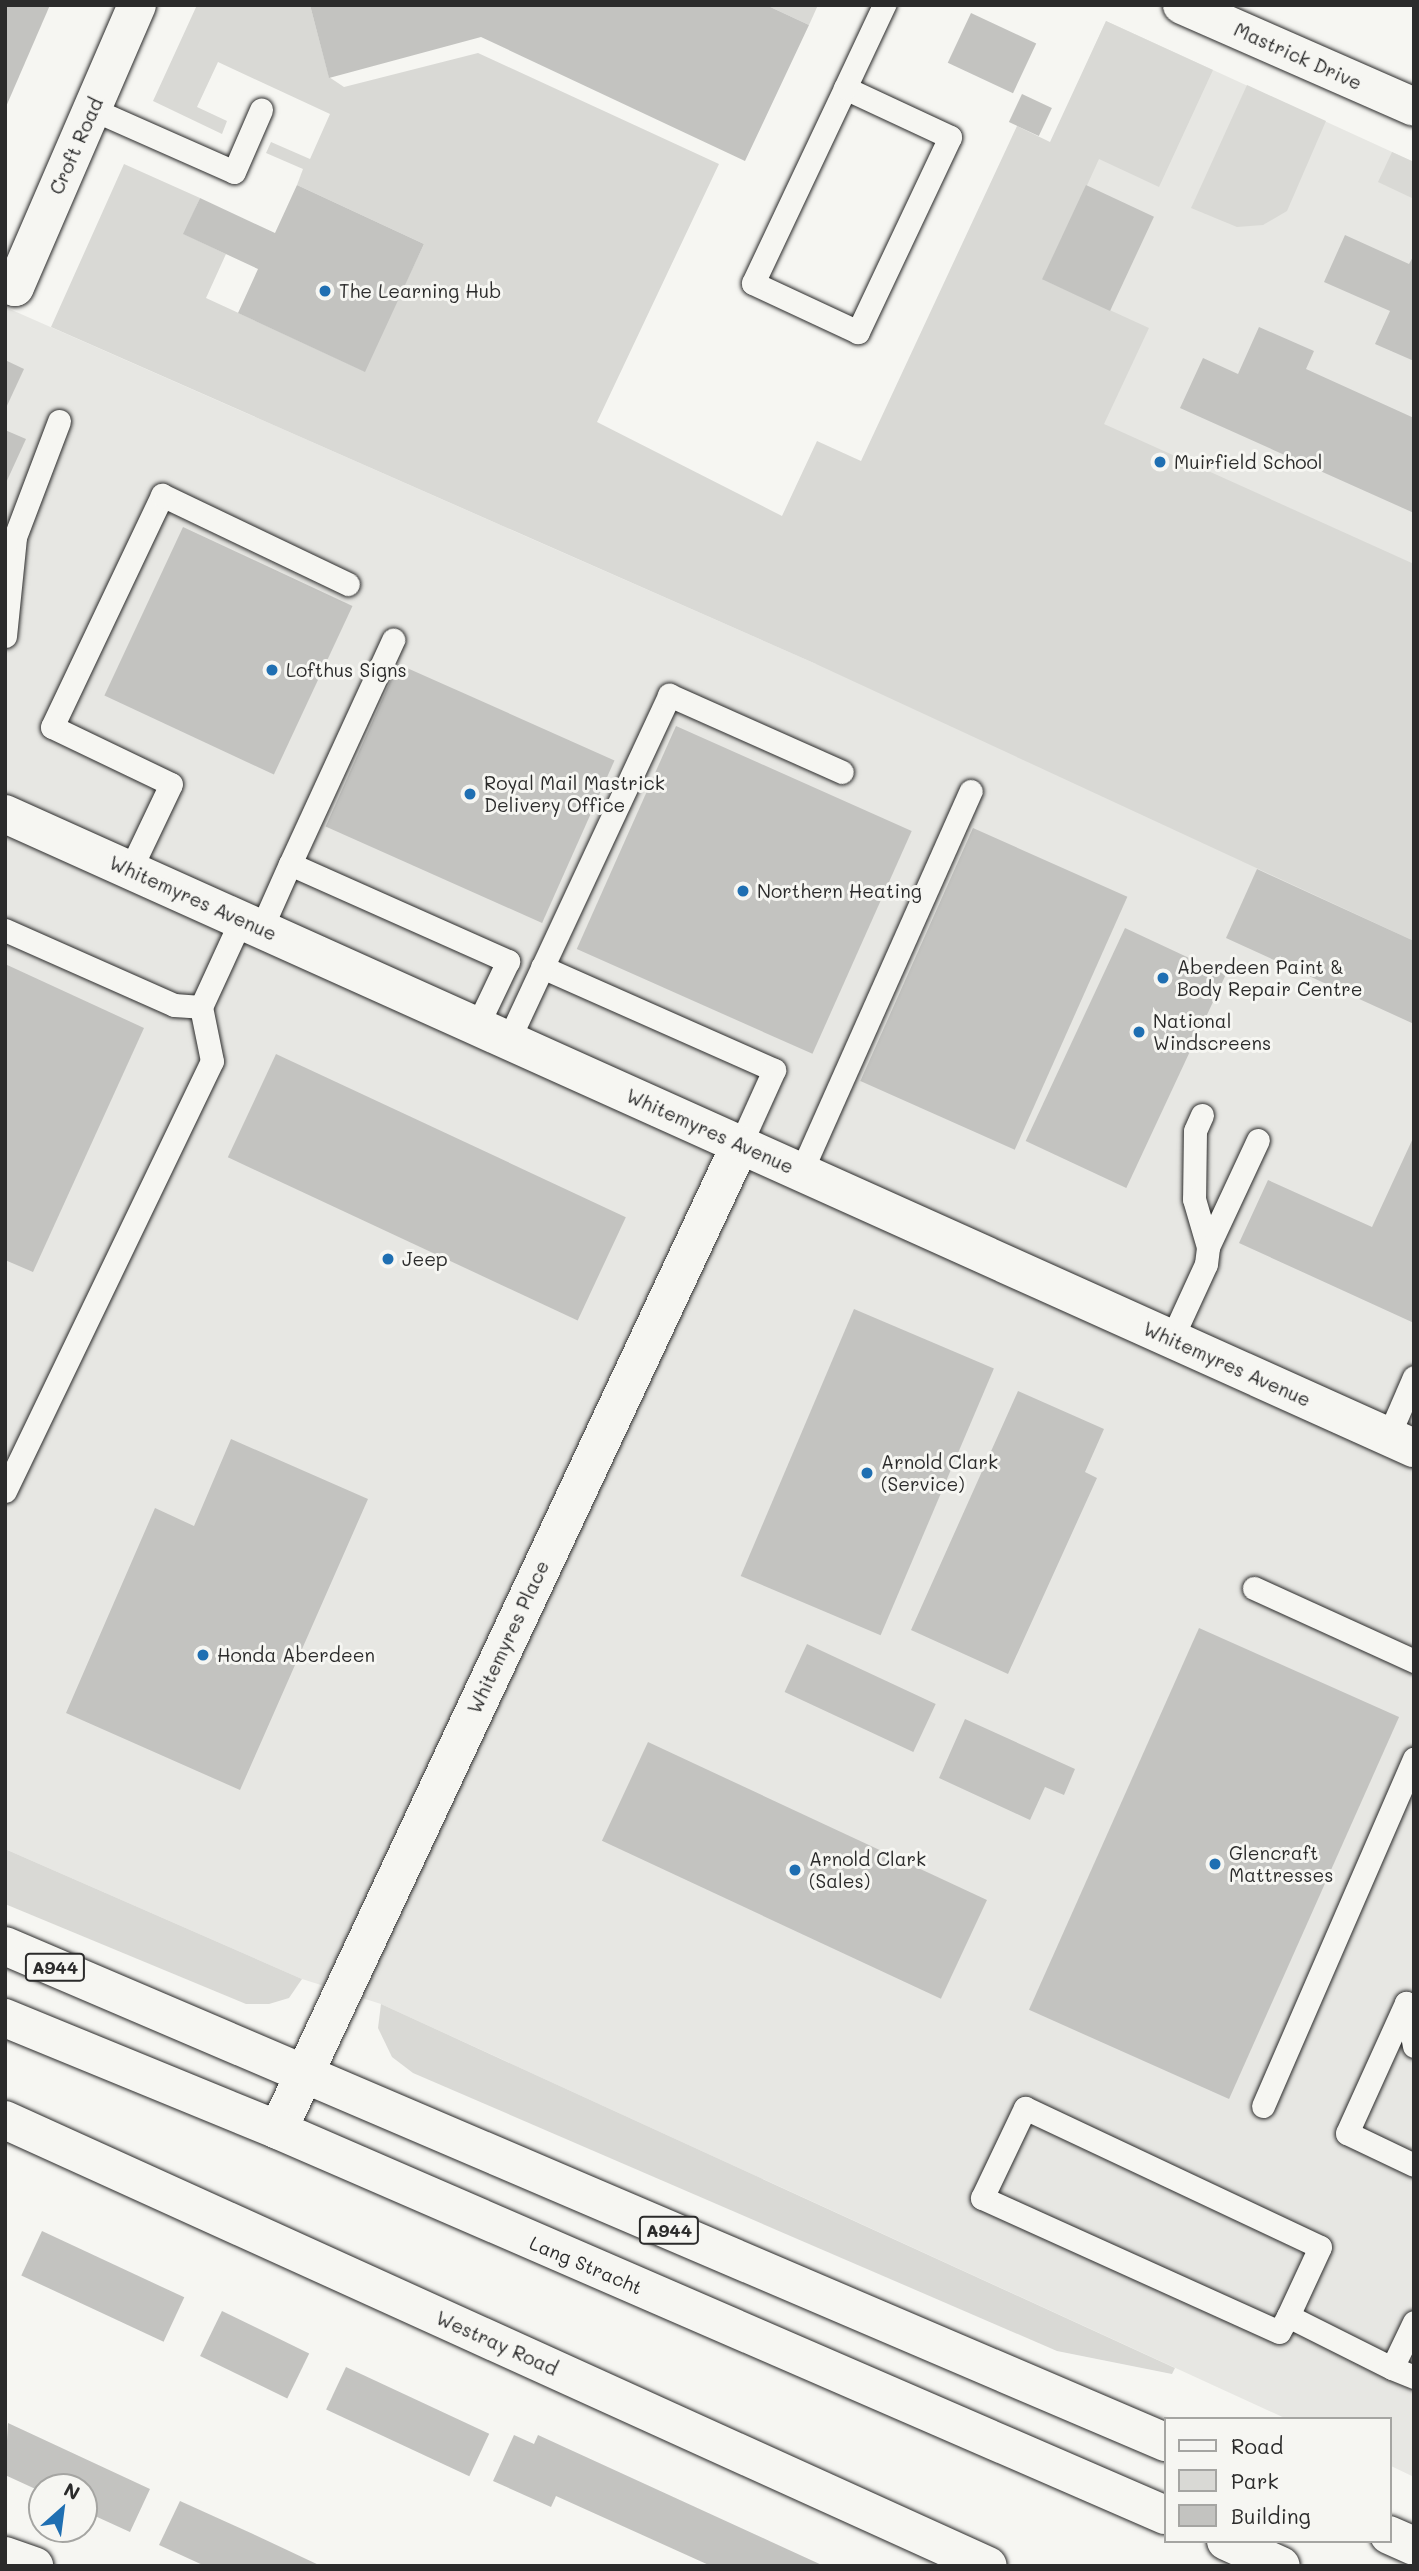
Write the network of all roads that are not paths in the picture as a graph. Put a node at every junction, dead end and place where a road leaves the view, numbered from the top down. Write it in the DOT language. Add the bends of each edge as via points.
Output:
graph roads {
  1 [pos="137,5"];
  2 [pos="884,5"];
  3 [pos="1182,5"];
  4 [pos="845,88"];
  5 [pos="1414,107"];
  6 [pos="92,109"];
  7 [pos="261,110"];
  8 [pos="10,285"];
  9 [pos="59,421"];
  10 [pos="348,584"];
  11 [pos="5,636"];
  12 [pos="393,640"];
  13 [pos="842,772"];
  14 [pos="971,791"];
  15 [pos="5,814"];
  16 [pos="290,864"];
  17 [pos="130,870"];
  18 [pos="251,924"];
  19 [pos="5,930"];
  20 [pos="542,967"];
  21 [pos="201,1007"];
  22 [pos="493,1033"];
  23 [pos="1202,1115"];
  24 [pos="1258,1140"];
  25 [pos="740,1145"];
  26 [pos="801,1172"];
  27 [pos="1208,1247"];
  28 [pos="1172,1339"];
  29 [pos="1414,1377"];
  30 [pos="1401,1443"];
  31 [pos="5,1491"];
  32 [pos="1254,1588"];
  33 [pos="1414,1661"];
  34 [pos="1414,1758"];
  35 [pos="5,1946"];
  36 [pos="1410,1995"];
  37 [pos="5,2018"];
  38 [pos="1414,2046"];
  39 [pos="303,2072"];
  40 [pos="1263,2106"];
  41 [pos="5,2120"];
  42 [pos="278,2130"];
  43 [pos="1414,2165"];
  44 [pos="1287,2316"];
  45 [pos="1414,2322"];
  46 [pos="1392,2368"];
  47 [pos="1414,2377"];
  48 [pos="1164,2442"];
  49 [pos="1164,2515"];
  50 [pos="1391,2536"];
  51 [pos="1230,2543"];
  52 [pos="1414,2546"];
  53 [pos="5,2556"];
  54 [pos="34,2566"];
  55 [pos="988,2566"];
  56 [pos="1281,2566"];
  1 -- 6 [label="street, Croft Road"];
  2 -- 4 [label="lane"];
  3 -- 5 [label="street, Mastrick Drive"];
  4 -- 4 [label="lane" via="753,283 858,332 950,137"];
  6 -- 7 [label="lane" via="234,172"];
  6 -- 8 [label="street, Croft Road"];
  9 -- 11 [label="lane" via="15,537"];
  10 -- 17 [label="lane" via="162,495 52,727 171,784"];
  12 -- 16 [label="lane"];
  13 -- 20 [label="lane" via="669,695"];
  14 -- 26 [label="lane"];
  15 -- 17 [label="street, Whitemyres Avenue"];
  16 -- 18 [label="lane"];
  16 -- 22 [label="lane" via="508,961"];
  17 -- 18 [label="street, Whitemyres Avenue"];
  18 -- 21 [label="lane"];
  18 -- 22 [label="street, Whitemyres Avenue"];
  19 -- 21 [label="lane" via="174,1005"];
  20 -- 22 [label="lane"];
  20 -- 25 [label="lane" via="774,1070"];
  21 -- 31 [label="lane" via="212,1061"];
  22 -- 25 [label="street, Whitemyres Avenue"];
  23 -- 27 [label="lane" via="1195,1131 1194,1199"];
  24 -- 27 [label="lane"];
  25 -- 26 [label="street, Whitemyres Avenue"];
  25 -- 39 [label="street, Whitemyres Place"];
  26 -- 28 [label="street, Whitemyres Avenue"];
  27 -- 28 [label="lane" via="1206,1264"];
  28 -- 30 [label="street, Whitemyres Avenue"];
  29 -- 30 [label="lane"];
  32 -- 33 [label="lane"];
  34 -- 40 [label="lane"];
  35 -- 39 [label="street, A944"];
  36 -- 38 [label="lane"];
  36 -- 43 [label="lane" via="1347,2133"];
  37 -- 42 [label="street, Lang Stracht"];
  39 -- 42 [label="street, Whitemyres Place"];
  39 -- 48 [label="street, A944"];
  41 -- 55 [label="street, Westray Road"];
  42 -- 49 [label="street, Lang Stracht"];
  44 -- 44 [label="lane" via="1321,2247 1025,2108 982,2198 1279,2332"];
  44 -- 46 [label="lane"];
  45 -- 46 [label="lane"];
  46 -- 47 [label="lane"];
  50 -- 52 [label="street"];
  51 -- 56 [label="street"];
  53 -- 54 [label="street"];
}
